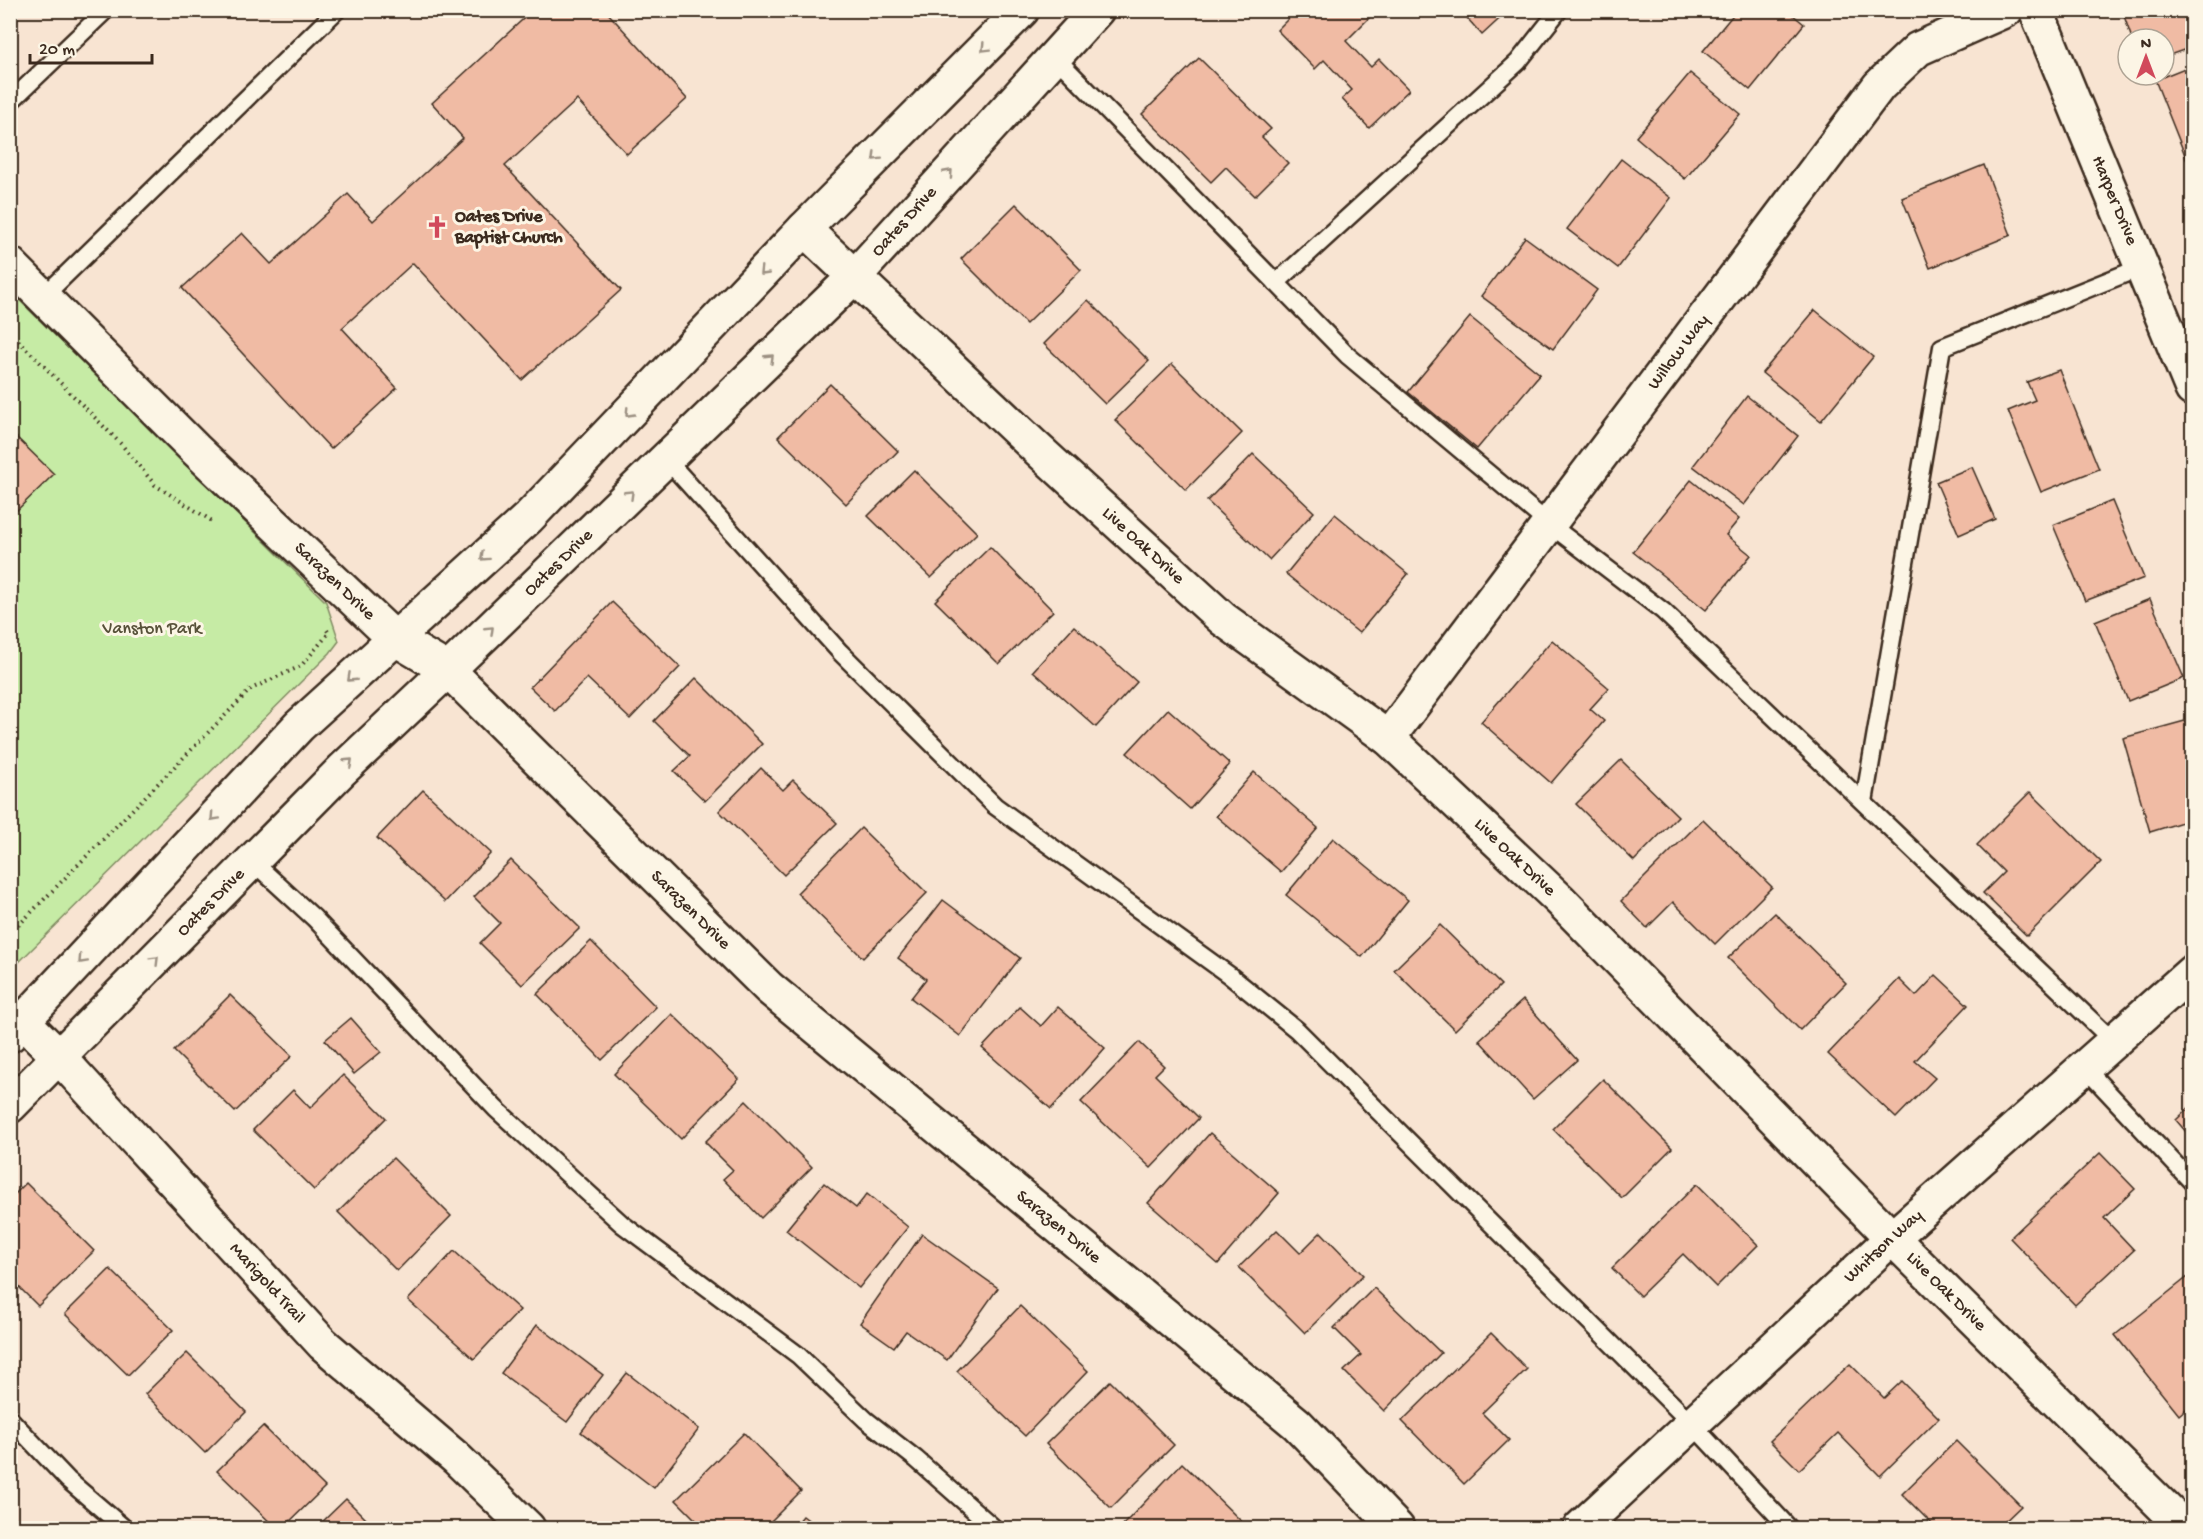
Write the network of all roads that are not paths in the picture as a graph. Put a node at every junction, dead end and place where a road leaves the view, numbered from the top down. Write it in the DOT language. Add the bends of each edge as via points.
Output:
graph roads {
  1 [pos="106,10"];
  2 [pos="337,10"];
  3 [pos="1022,10"];
  4 [pos="1097,10"];
  5 [pos="1559,10"];
  6 [pos="2006,10"];
  7 [pos="2036,10"];
  8 [pos="1055,57"];
  9 [pos="10,102"];
  10 [pos="804,229"];
  11 [pos="10,264"];
  12 [pos="2142,267"];
  13 [pos="855,276"];
  14 [pos="1276,283"];
  15 [pos="43,297"];
  16 [pos="2193,389"];
  17 [pos="666,459"];
  18 [pos="1549,524"];
  19 [pos="394,638"];
  20 [pos="448,670"];
  21 [pos="1388,738"];
  22 [pos="1864,802"];
  23 [pos="252,861"];
  24 [pos="2193,972"];
  25 [pos="17,1029"];
  26 [pos="2114,1042"];
  27 [pos="59,1057"];
  28 [pos="2085,1068"];
  29 [pos="10,1106"];
  30 [pos="2193,1182"];
  31 [pos="1892,1239"];
  32 [pos="10,1419"];
  33 [pos="1692,1425"];
  34 [pos="124,1528"];
  35 [pos="528,1528"];
  36 [pos="994,1528"];
  37 [pos="1397,1528"];
  38 [pos="1580,1528"];
  39 [pos="1789,1528"];
  40 [pos="2185,1528"];
  1 -- 9 [label="lane"];
  2 -- 15 [label="lane"];
  3 -- 10 [label="street, one-way"];
  4 -- 8 [label="street, Oates Drive"];
  5 -- 14 [label="lane" via="1518,62"];
  6 -- 18 [label="street, Willow Way" via="1918,49 1879,86"];
  7 -- 12 [label="street, Harper Drive"];
  13 -- 8 [label="street, Oates Drive, one-way"];
  8 -- 14 [label="lane"];
  10 -- 13 [label="street, Live Oak Drive"];
  10 -- 19 [label="street, one-way" via="528,518"];
  11 -- 15 [label="street, Sarazen Drive"];
  12 -- 16 [label="street, Harper Drive"];
  12 -- 22 [label="lane" via="1941,347"];
  17 -- 13 [label="street, Oates Drive, one-way"];
  13 -- 21 [label="street, Live Oak Drive" via="1223,619"];
  14 -- 18 [label="lane" via="1347,356"];
  15 -- 19 [label="street, Sarazen Drive" via="195,449"];
  20 -- 17 [label="street, Oates Drive, one-way"];
  17 -- 33 [label="lane" via="840,652 995,806 1229,975 1298,1030"];
  18 -- 21 [label="street, Willow Way"];
  18 -- 22 [label="lane" via="1663,611"];
  19 -- 20 [label="street, Sarazen Drive"];
  19 -- 25 [label="street, one-way" via="299,726"];
  23 -- 20 [label="street, Oates Drive, one-way"];
  20 -- 37 [label="street, Sarazen Drive" via="769,988 1297,1424"];
  21 -- 31 [label="street, Live Oak Drive" via="1560,900"];
  22 -- 26 [label="lane"];
  27 -- 23 [label="street, Oates Drive, one-way"];
  23 -- 36 [label="lane" via="314,918 496,1109 622,1224 798,1355 866,1420"];
  24 -- 26 [label="street, Whitson Way"];
  25 -- 27 [label="street, Marigold Trail"];
  26 -- 28 [label="street, Whitson Way"];
  27 -- 29 [label="street, Oates Drive"];
  27 -- 35 [label="street, Marigold Trail" via="323,1344 456,1458"];
  28 -- 30 [label="lane"];
  28 -- 31 [label="street, Whitson Way"];
  31 -- 33 [label="street, Whitson Way"];
  31 -- 40 [label="street, Live Oak Drive"];
  32 -- 34 [label="lane" via="68,1480"];
  33 -- 38 [label="street, Whitson Way"];
  33 -- 39 [label="lane"];
}
